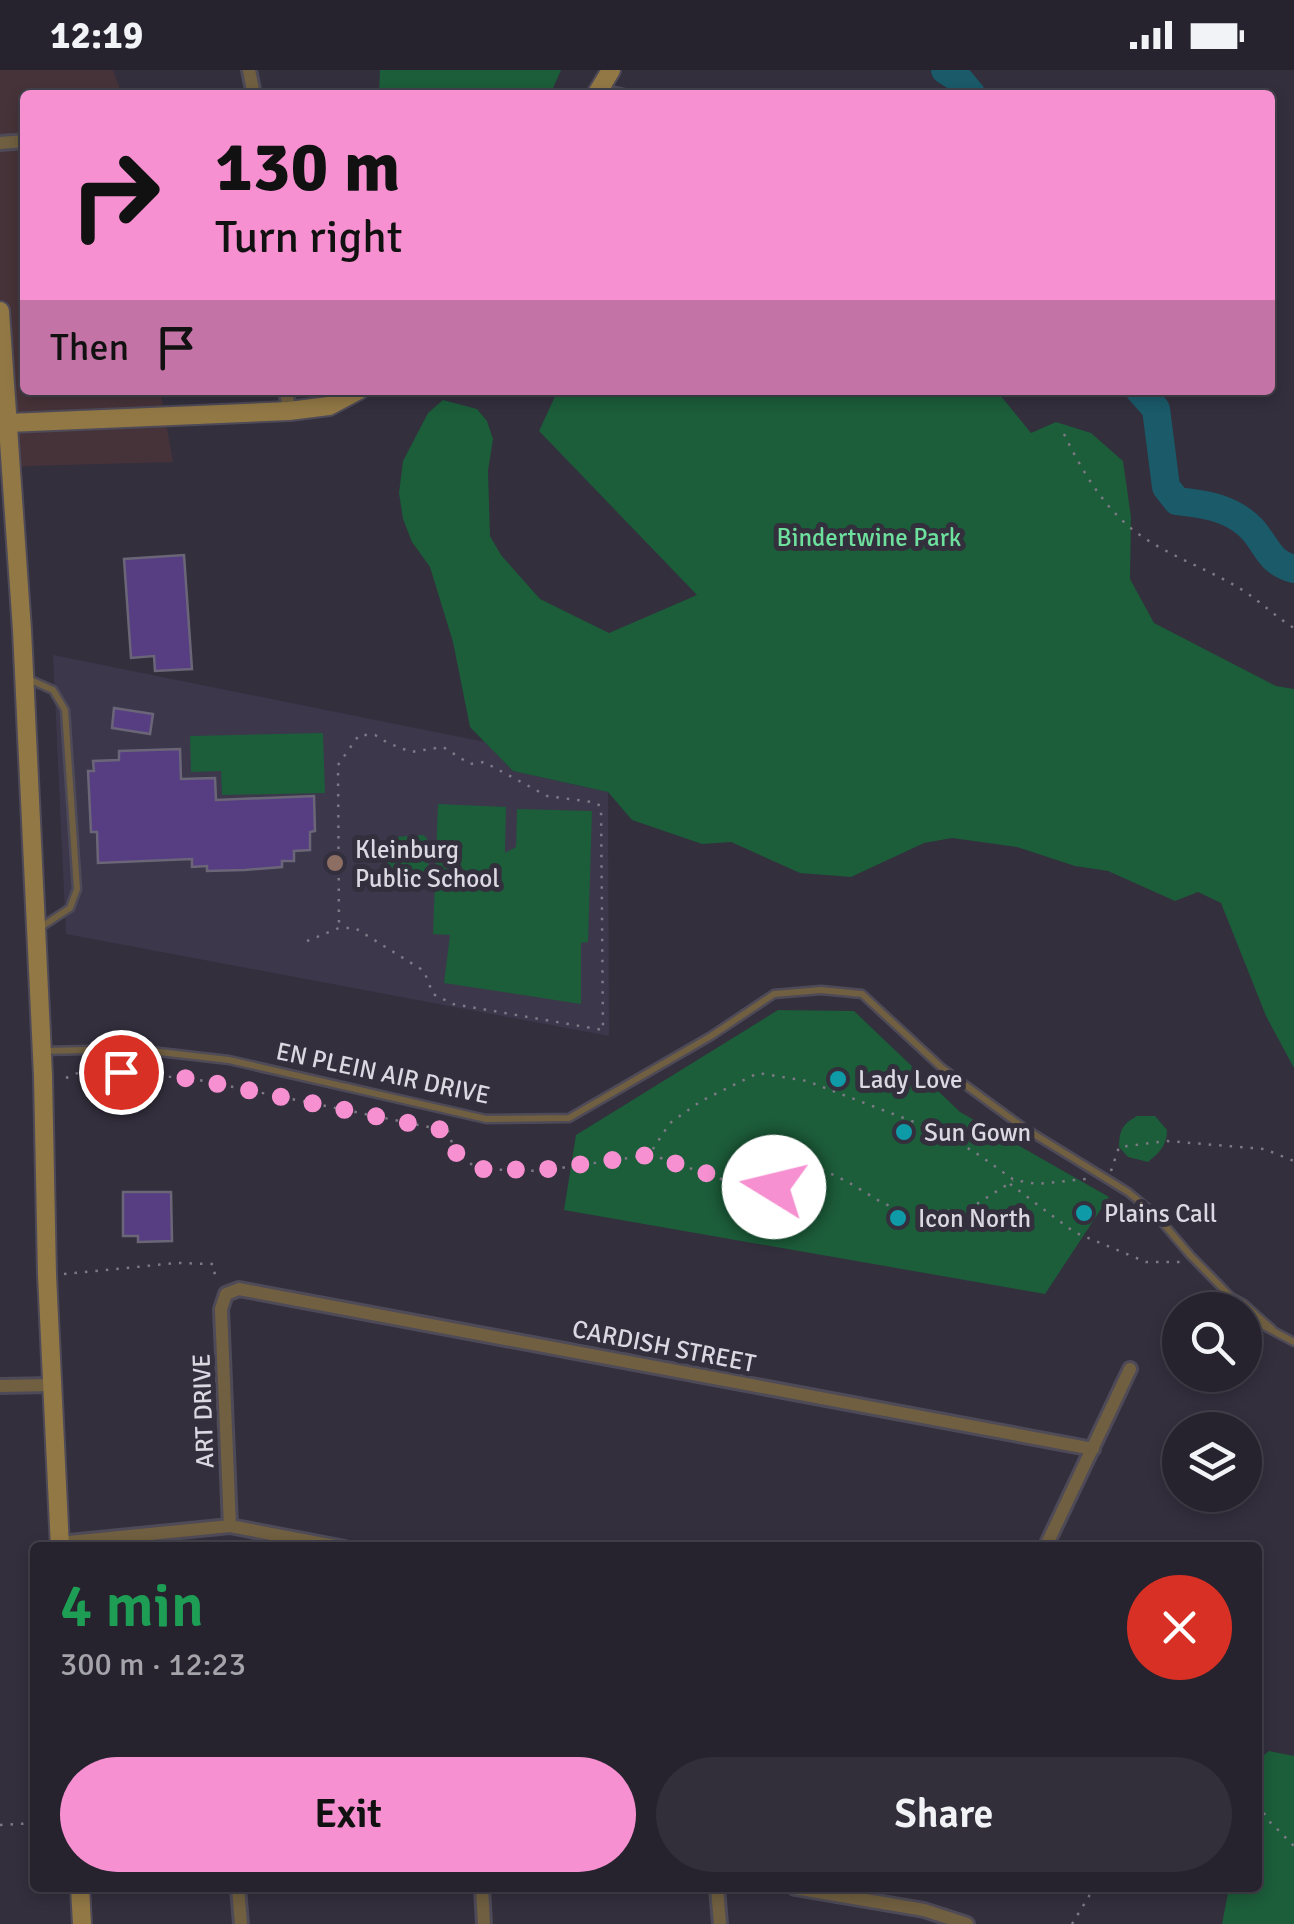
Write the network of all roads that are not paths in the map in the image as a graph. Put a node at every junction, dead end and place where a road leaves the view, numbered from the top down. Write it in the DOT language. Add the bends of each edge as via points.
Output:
graph roads {
  1 [pos="0,311"];
  2 [pos="287,395"];
  3 [pos="350,395"];
  4 [pos="289,411"];
  5 [pos="8,422"];
  6 [pos="24,677"];
  7 [pos="36,930"];
  8 [pos="41,1052"];
  9 [pos="1226,1292"];
  10 [pos="226,1294"];
  11 [pos="1262,1320"];
  12 [pos="1262,1324"];
  13 [pos="1272,1329"];
  14 [pos="1294,1342"];
  15 [pos="1130,1369"];
  16 [pos="52,1385"];
  17 [pos="0,1386"];
  18 [pos="1093,1449"];
  19 [pos="230,1526"];
  20 [pos="59,1542"];
  21 [pos="86,1542"];
  22 [pos="314,1542"];
  23 [pos="1047,1542"];
  24 [pos="80,1892"];
  25 [pos="238,1892"];
  26 [pos="482,1892"];
  27 [pos="717,1892"];
  28 [pos="818,1892"];
  29 [pos="82,1924"];
  30 [pos="241,1924"];
  31 [pos="484,1924"];
  32 [pos="720,1924"];
  33 [pos="968,1924"];
  1 -- 5 [label="street"];
  2 -- 4 [label="street"];
  3 -- 4 [label="street" via="330,406"];
  4 -- 5 [label="street"];
  5 -- 6 [label="street"];
  6 -- 7 [label="street"];
  6 -- 7 [label="lane" via="54,690 65,710 78,890 70,908"];
  7 -- 8 [label="street"];
  8 -- 9 [label="lane, EN PLEIN AIR DRIVE" via="133,1049 229,1060 486,1118 569,1118 774,994 862,994 942,1068 1156,1215"];
  8 -- 16 [label="street"];
  10 -- 18 [label="street, CARDISH STREET" via="239,1289"];
  10 -- 19 [label="street, ART DRIVE" via="221,1309"];
  11 -- 13 [label="lane"];
  12 -- 13 [label="lane"];
  13 -- 14 [label="lane"];
  15 -- 18 [label="street"];
  16 -- 17 [label="street"];
  16 -- 20 [label="street"];
  18 -- 23 [label="street"];
  19 -- 21 [label="street"];
  19 -- 22 [label="street"];
  24 -- 29 [label="street"];
  25 -- 30 [label="street"];
  26 -- 31 [label="street"];
  27 -- 32 [label="street"];
  28 -- 33 [label="street"];
}
